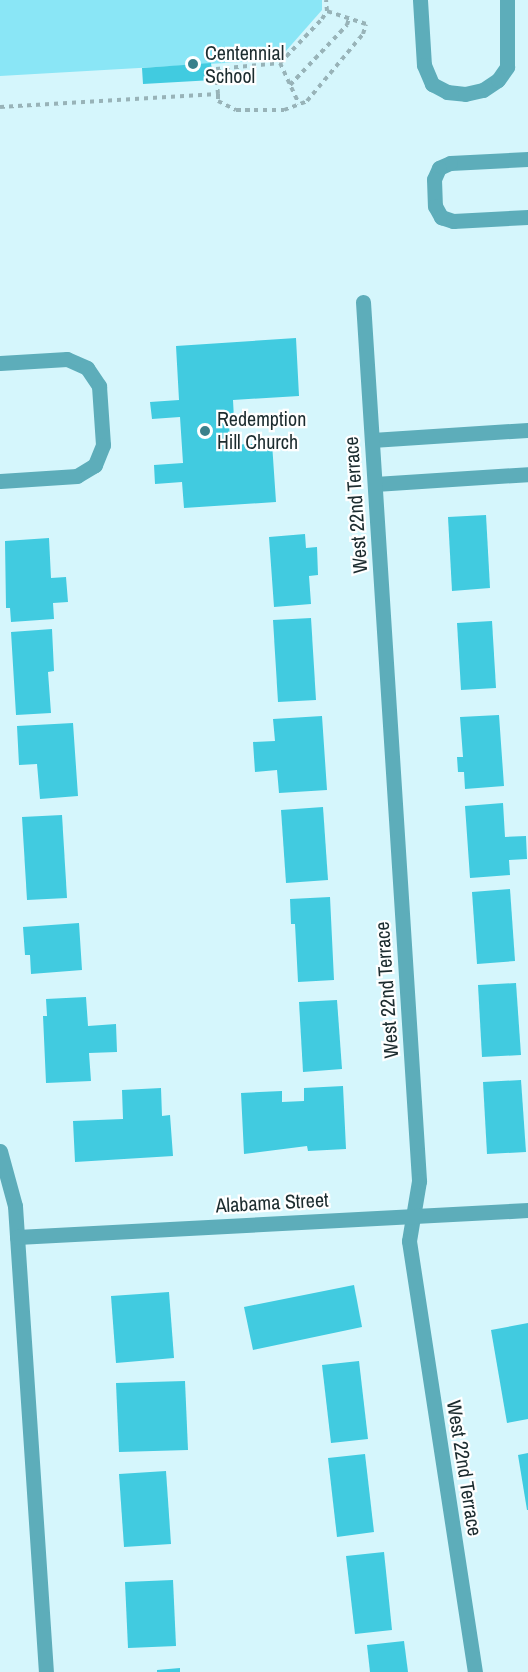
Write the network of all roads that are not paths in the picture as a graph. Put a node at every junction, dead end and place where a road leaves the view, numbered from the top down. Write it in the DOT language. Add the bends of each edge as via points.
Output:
graph roads {
  1 [pos="420,0"];
  2 [pos="507,0"];
  3 [pos="528,159"];
  4 [pos="528,217"];
  5 [pos="363,302"];
  6 [pos="0,363"];
  7 [pos="528,430"];
  8 [pos="372,440"];
  9 [pos="528,474"];
  10 [pos="0,481"];
  11 [pos="375,484"];
  12 [pos="0,1150"];
  13 [pos="528,1210"];
  14 [pos="414,1216"];
  15 [pos="17,1237"];
  16 [pos="46,1672"];
  17 [pos="475,1672"];
  1 -- 2 [label="street" via="424,65 432,84 447,92 465,94 490,85 507,67"];
  3 -- 4 [label="street" via="450,164 439,168 434,179 435,206 441,217 453,221"];
  5 -- 8 [label="street, West 22nd Terrace"];
  6 -- 10 [label="street" via="67,359 87,368 99,386 103,445 95,465 77,476"];
  7 -- 8 [label="street"];
  8 -- 11 [label="street, West 22nd Terrace"];
  9 -- 11 [label="street"];
  11 -- 14 [label="street, West 22nd Terrace" via="419,1181"];
  12 -- 15 [label="street" via="15,1206"];
  13 -- 14 [label="street, Alabama Street"];
  14 -- 15 [label="street, Alabama Street"];
  14 -- 17 [label="street, West 22nd Terrace" via="411,1249"];
  15 -- 16 [label="street"];
}
